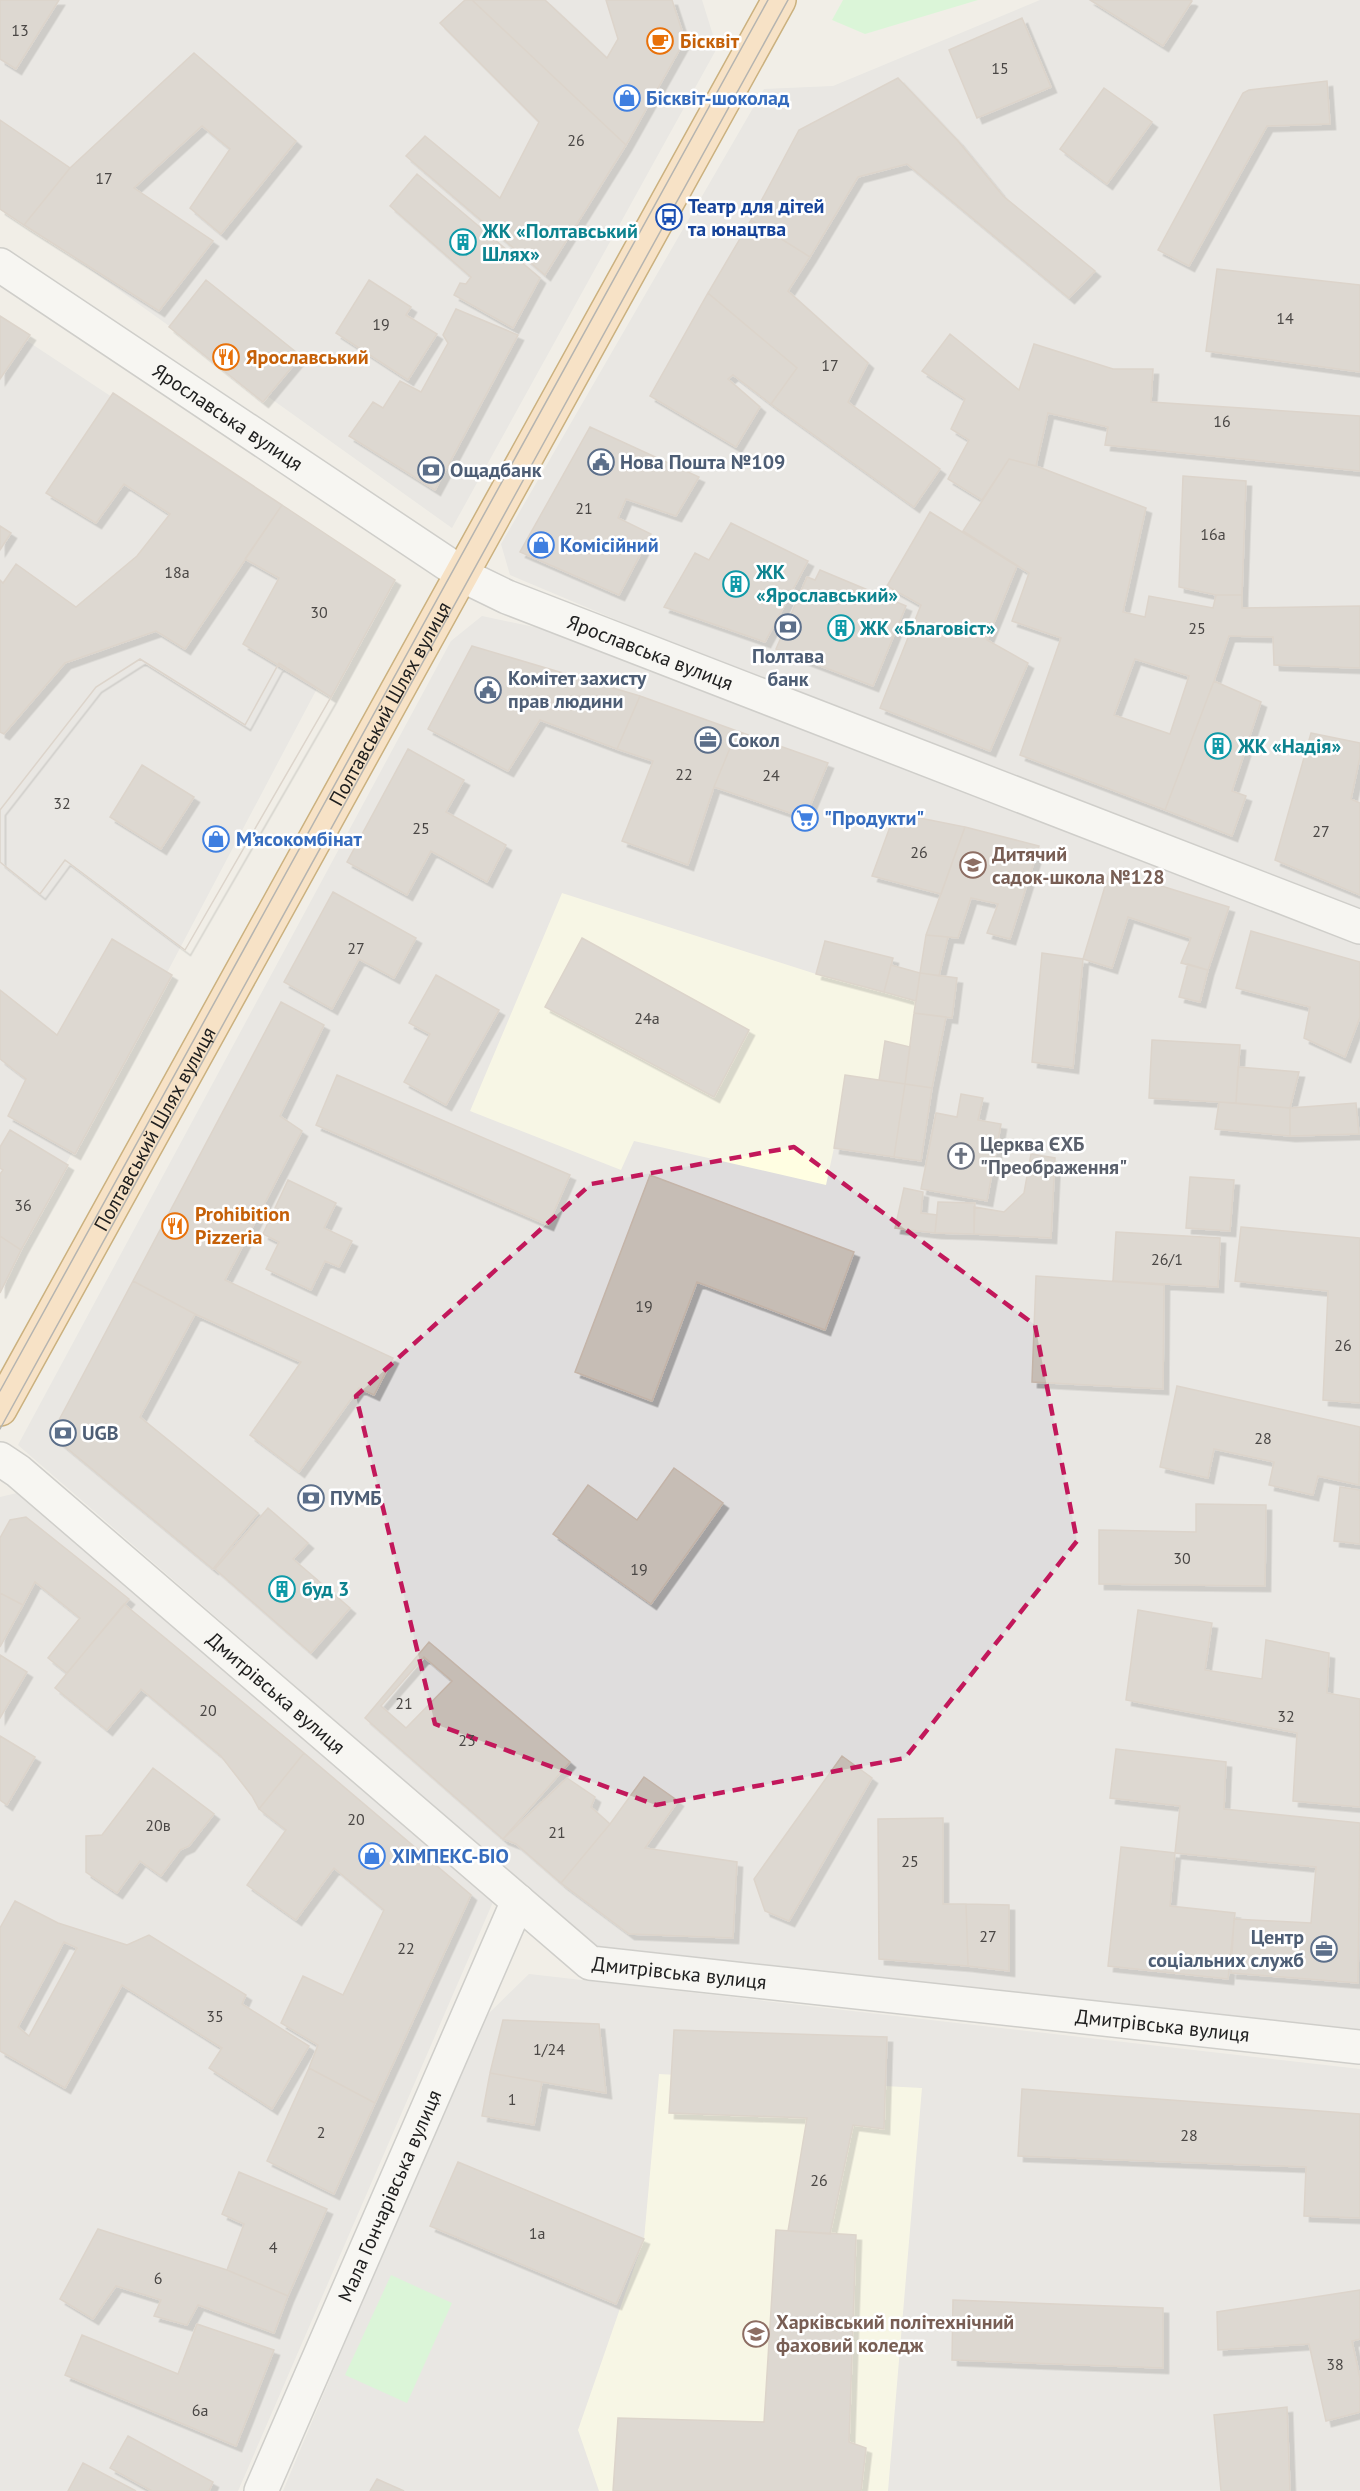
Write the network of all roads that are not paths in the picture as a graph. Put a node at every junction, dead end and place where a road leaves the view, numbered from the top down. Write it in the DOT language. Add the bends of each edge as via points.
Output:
graph roads {
  1 [pos="778,0"];
  2 [pos="0,265"];
  3 [pos="462,573"];
  4 [pos="1360,927"];
  5 [pos="0,1409"];
  6 [pos="0,1459"];
  7 [pos="518,1901"];
  8 [pos="1360,2048"];
  9 [pos="261,2491"];
  1 -- 3 [label="main road, Полтавський Шлях вулиця"];
  2 -- 3 [label="street, Ярославська вулиця"];
  3 -- 4 [label="street, Ярославська вулиця" via="507,597"];
  3 -- 5 [label="main road, Полтавський Шлях вулиця"];
  6 -- 7 [label="street, Дмитрівська вулиця" via="177,1606"];
  7 -- 8 [label="street, Дмитрівська вулиця" via="590,1963"];
  7 -- 9 [label="street, Мала Гончарівська вулиця"];
}
